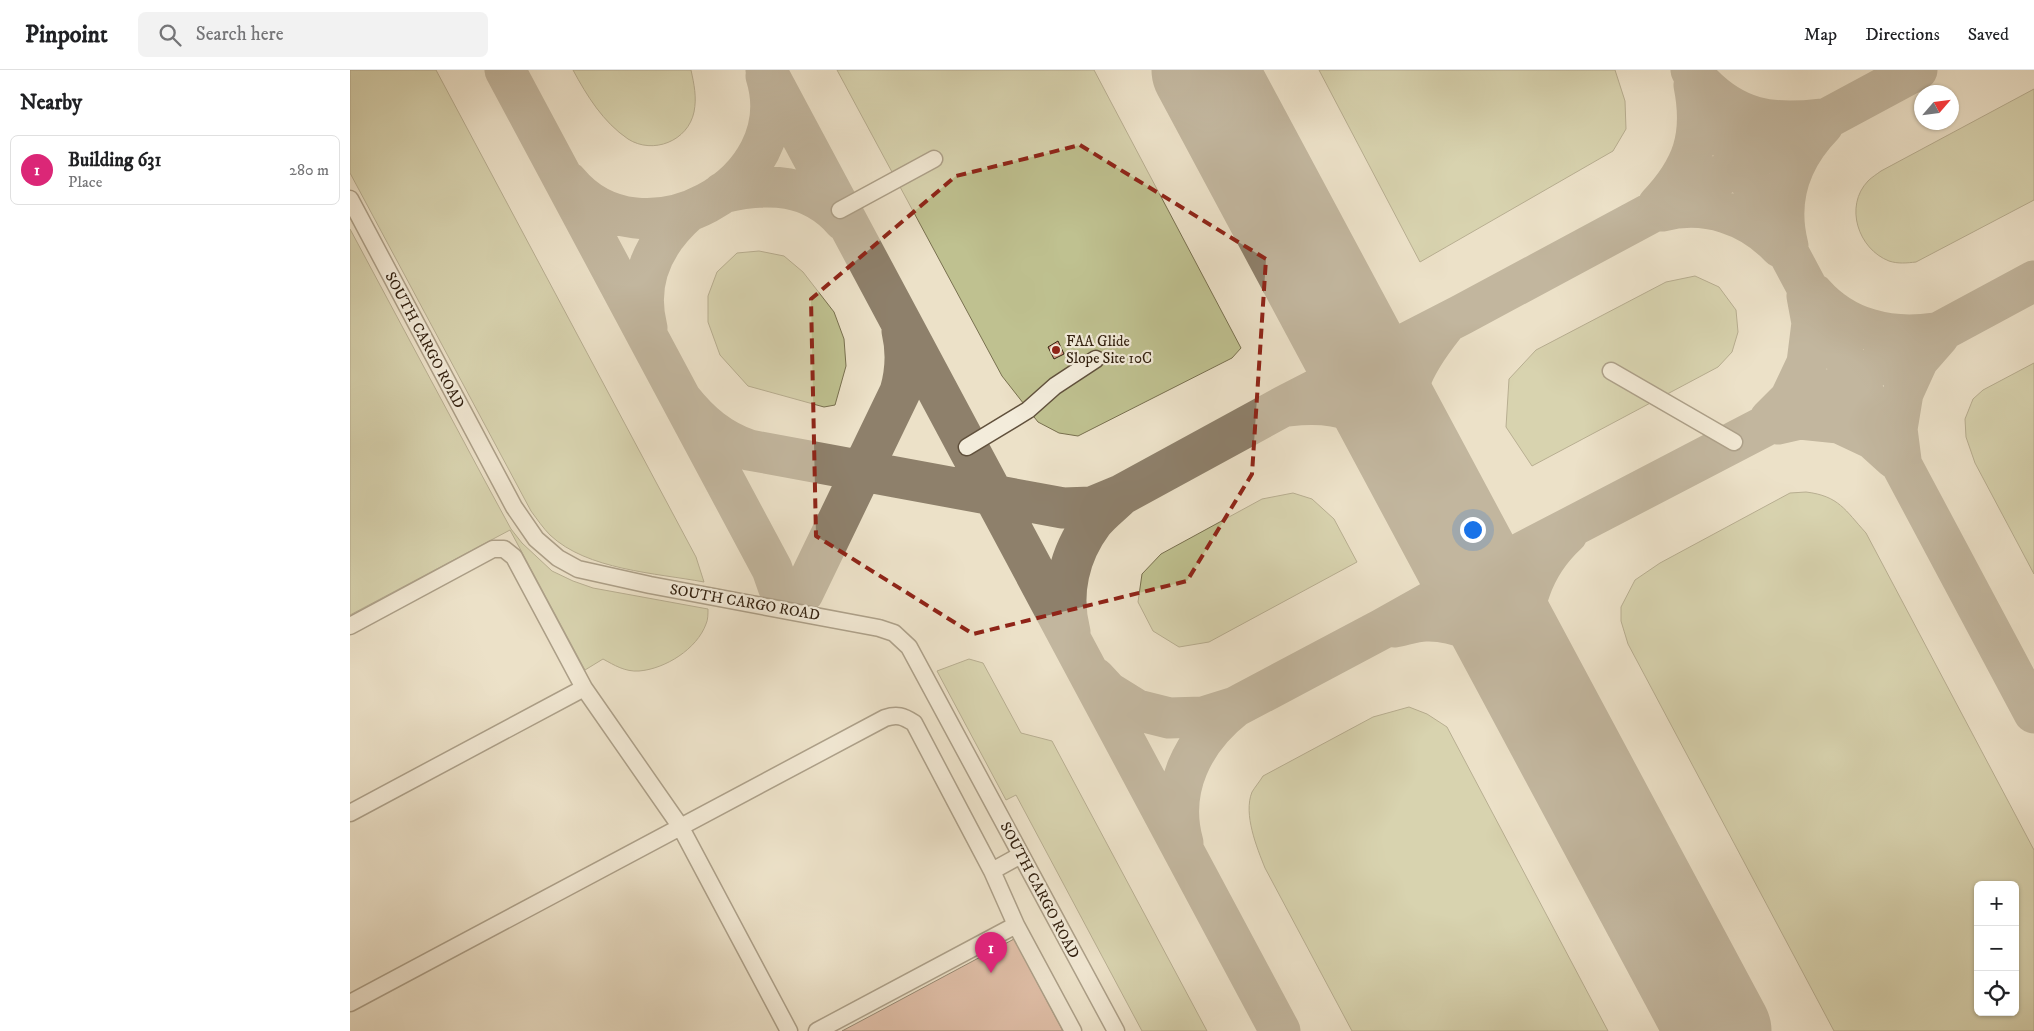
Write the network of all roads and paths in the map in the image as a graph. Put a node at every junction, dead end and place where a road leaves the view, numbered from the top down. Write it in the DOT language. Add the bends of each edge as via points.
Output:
graph roads {
  1 [pos="934,160"];
  2 [pos="350,199"];
  3 [pos="840,210"];
  4 [pos="1096,359"];
  5 [pos="1611,371"];
  6 [pos="1734,442"];
  7 [pos="967,447"];
  8 [pos="350,626"];
  9 [pos="584,688"];
  10 [pos="350,813"];
  11 [pos="680,826"];
  12 [pos="1021,856"];
  13 [pos="992,871"];
  14 [pos="1016,925"];
  15 [pos="350,1003"];
  16 [pos="789,1031"];
  17 [pos="818,1031"];
  18 [pos="1073,1031"];
  19 [pos="1116,1031"];
  1 -- 3 [label="lane"];
  2 -- 12 [label="lane, SOUTH CARGO ROAD" via="514,507 536,539 558,558 578,569 894,633 910,647"];
  4 -- 7 [label="lane" via="1055,386 1028,410"];
  5 -- 6 [label="lane"];
  8 -- 9 [label="lane" via="493,549 504,549 514,556"];
  9 -- 10 [label="lane"];
  9 -- 11 [label="lane"];
  11 -- 13 [label="lane" via="894,715 914,723"];
  11 -- 15 [label="lane"];
  11 -- 16 [label="lane"];
  12 -- 13 [label="lane"];
  12 -- 19 [label="lane, SOUTH CARGO ROAD"];
  13 -- 14 [label="lane"];
  14 -- 17 [label="lane"];
  14 -- 18 [label="lane"];
}
